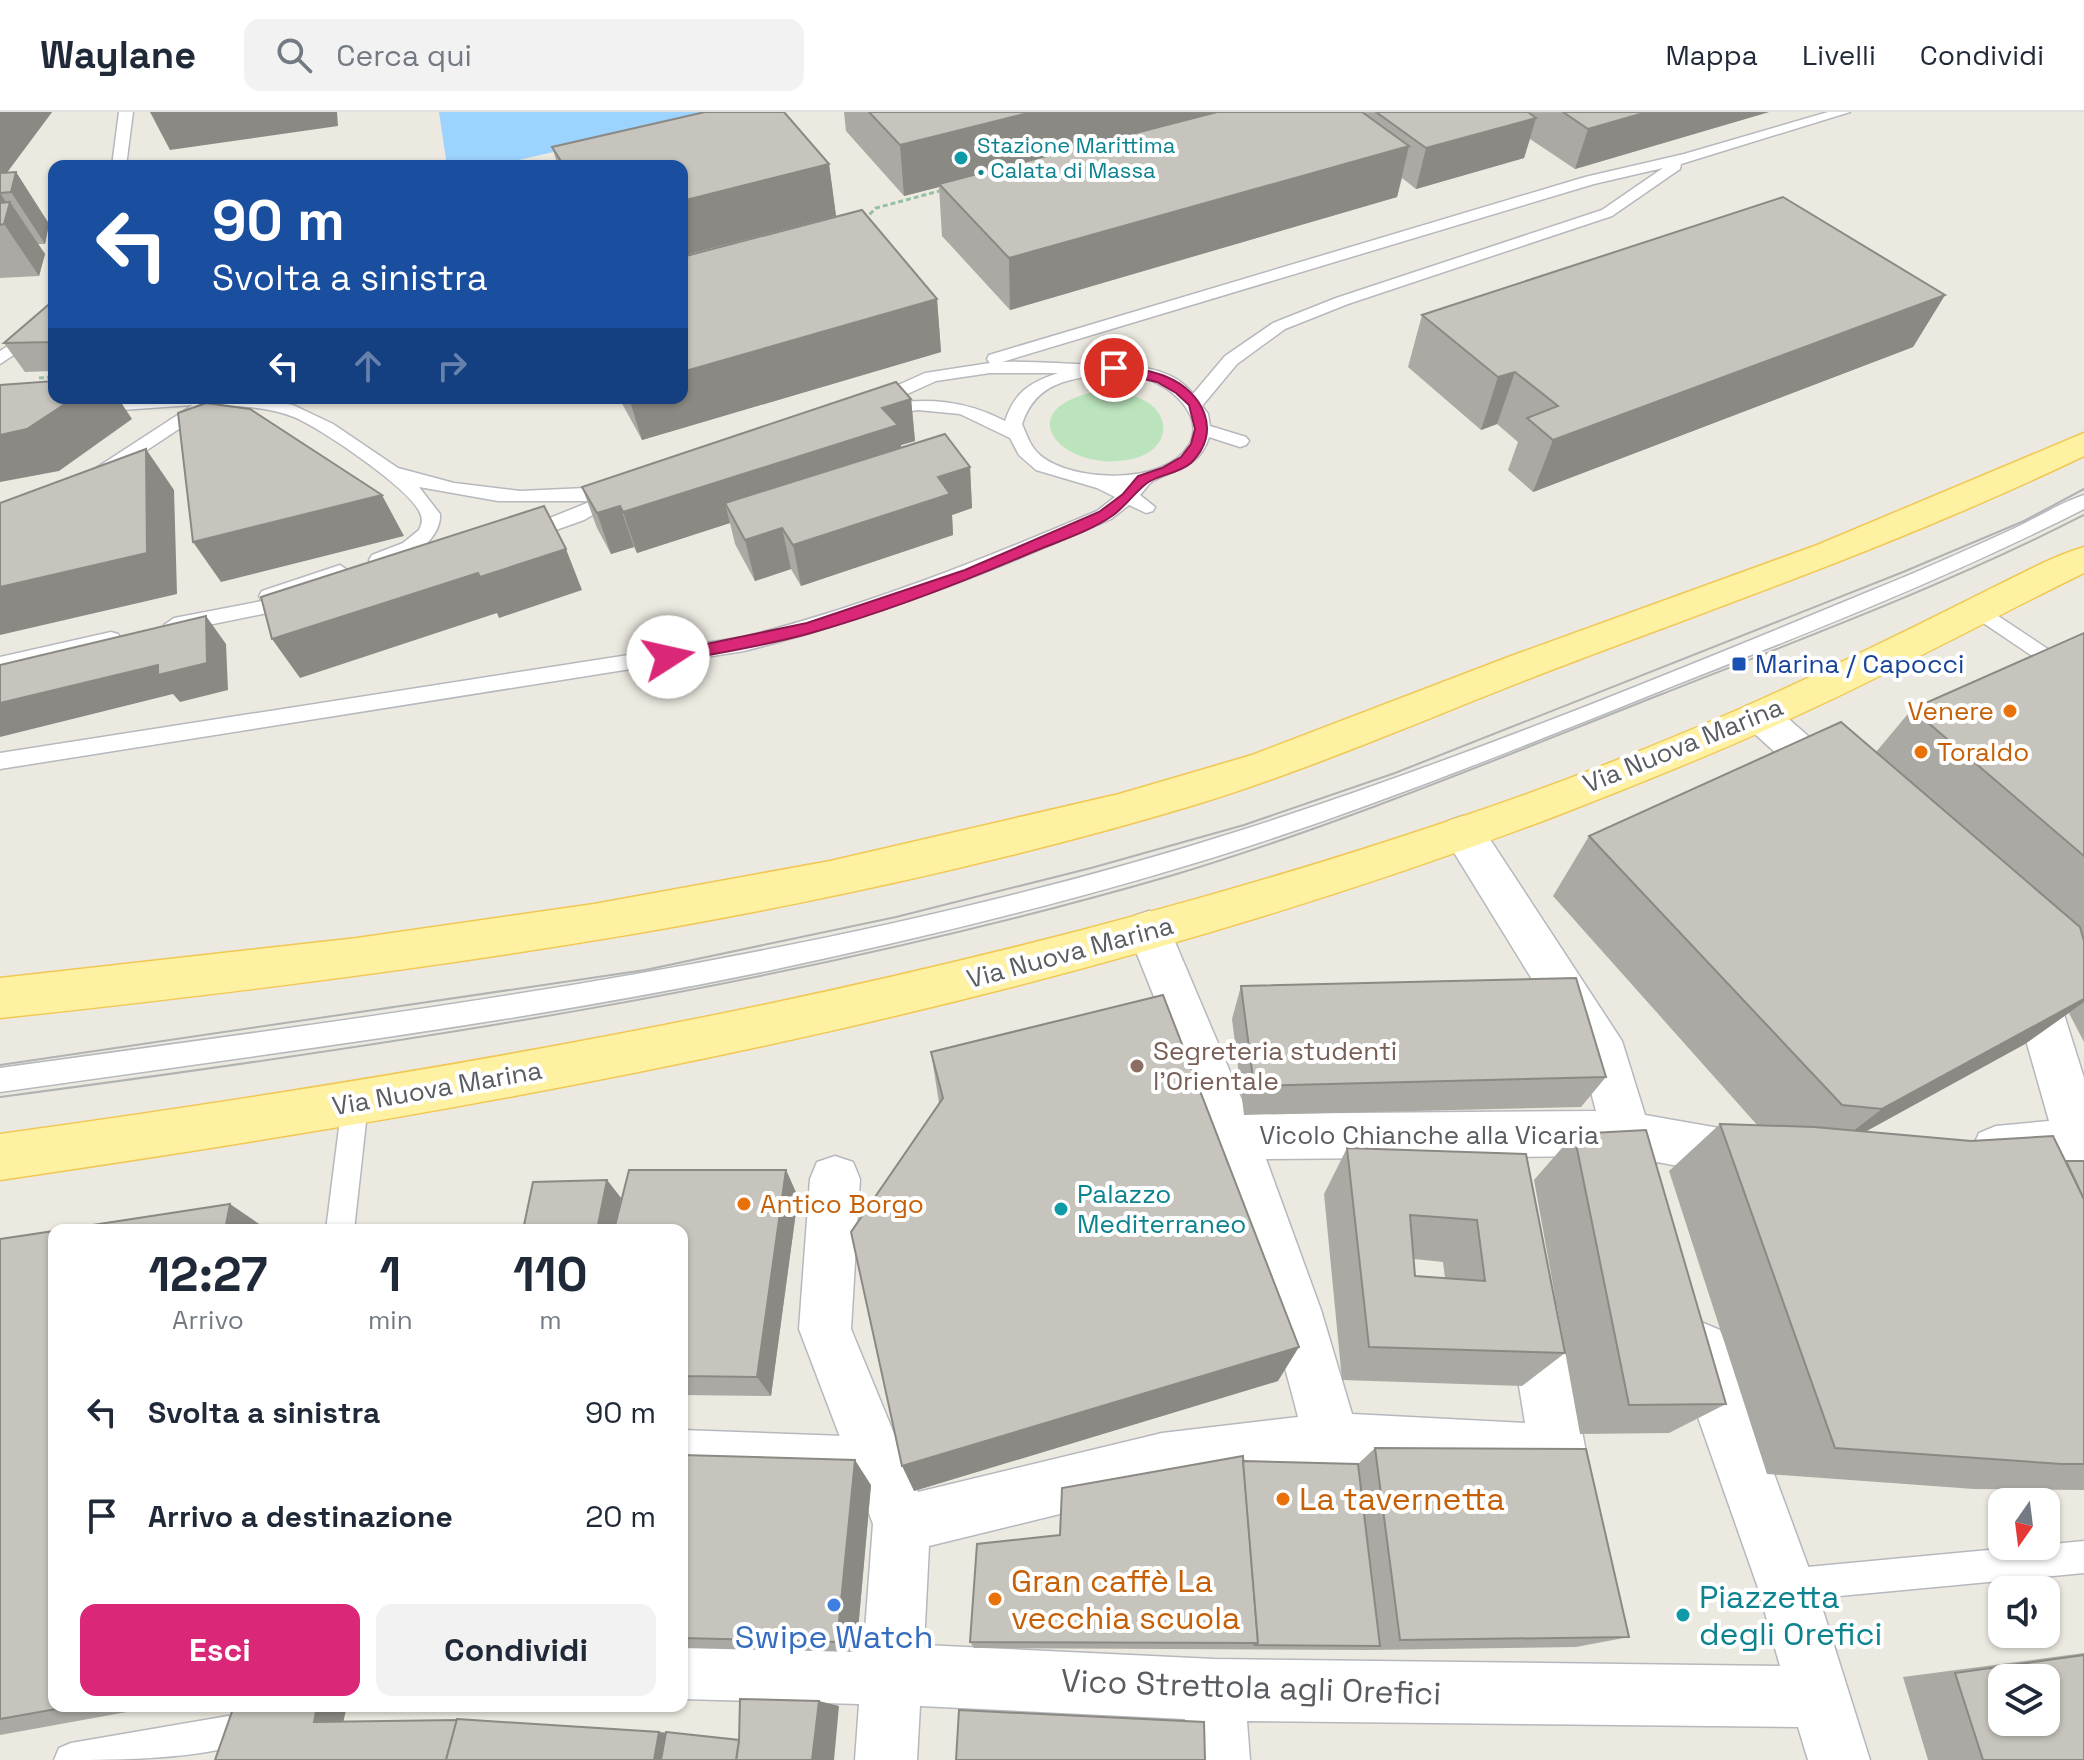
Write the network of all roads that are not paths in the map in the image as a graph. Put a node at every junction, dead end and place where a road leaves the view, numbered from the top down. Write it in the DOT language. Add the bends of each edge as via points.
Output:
graph roads {
  1 [pos="126,112"];
  2 [pos="1843,112"];
  3 [pos="1687,158"];
  4 [pos="120,160"];
  5 [pos="48,324"];
  6 [pos="0,359"];
  7 [pos="967,369"];
  8 [pos="1088,369"];
  9 [pos="138,404"];
  10 [pos="207,404"];
  11 [pos="265,404"];
  12 [pos="1194,404"];
  13 [pos="77,408"];
  14 [pos="1202,429"];
  15 [pos="1015,434"];
  16 [pos="1240,441"];
  17 [pos="2084,443"];
  18 [pos="389,471"];
  19 [pos="1143,480"];
  20 [pos="1101,483"];
  21 [pos="82,485"];
  22 [pos="2084,501"];
  23 [pos="1137,502"];
  24 [pos="509,541"];
  25 [pos="2084,559"];
  26 [pos="358,587"];
  27 [pos="1977,609"];
  28 [pos="230,612"];
  29 [pos="0,664"];
  30 [pos="2084,683"];
  31 [pos="1760,716"];
  32 [pos="0,761"];
  33 [pos="1860,806"];
  34 [pos="1463,833"];
  35 [pos="1149,929"];
  36 [pos="2072,969"];
  37 [pos="0,998"];
  38 [pos="0,1080"];
  39 [pos="355,1104"];
  40 [pos="1623,1133"];
  41 [pos="1235,1137"];
  42 [pos="2082,1143"];
  43 [pos="1953,1154"];
  44 [pos="0,1157"];
  45 [pos="1795,1165"];
  46 [pos="835,1179"];
  47 [pos="1650,1206"];
  48 [pos="341,1224"];
  49 [pos="1526,1272"];
  50 [pos="1687,1308"];
  51 [pos="1332,1441"];
  52 [pos="688,1445"];
  53 [pos="871,1452"];
  54 [pos="902,1524"];
  55 [pos="2084,1557"];
  56 [pos="1786,1585"];
  57 [pos="688,1669"];
  58 [pos="894,1674"];
  59 [pos="1214,1690"];
  60 [pos="1820,1697"];
  61 [pos="227,1733"];
  62 [pos="71,1760"];
  63 [pos="886,1760"];
  64 [pos="1219,1760"];
  65 [pos="1839,1760"];
  1 -- 4 [label="lane"];
  2 -- 3 [label="lane"];
  3 -- 7 [label="lane" via="1574,184"];
  3 -- 12 [label="lane" via="1607,213 1279,326 1231,360"];
  5 -- 6 [label="lane"];
  7 -- 8 [label="lane"];
  7 -- 15 [label="lane" via="927,378 860,412 932,404 963,407"];
  8 -- 12 [label="lane" via="1114,368 1162,379"];
  8 -- 15 [label="lane" via="1062,374 1024,399 1015,415"];
  9 -- 13 [label="lane"];
  10 -- 21 [label="lane"];
  11 -- 18 [label="lane" via="319,421"];
  12 -- 14 [label="lane"];
  14 -- 16 [label="lane"];
  14 -- 19 [label="lane" via="1185,460"];
  15 -- 20 [label="lane" via="1025,451 1044,466"];
  17 -- 37 [label="main road" via="1915,520 1347,736 1075,823 700,905 408,952"];
  18 -- 24 [label="lane" via="493,497 538,499 630,489"];
  18 -- 28 [label="lane" via="426,505 428,535 416,546"];
  19 -- 20 [label="lane"];
  19 -- 23 [label="lane"];
  20 -- 23 [label="lane"];
  22 -- 38 [label="lane" via="1942,569 1418,778 1299,821 1098,882 656,983"];
  23 -- 32 [label="lane" via="970,573 744,644"];
  25 -- 27 [label="main road, Via Nuova Marina"];
  26 -- 28 [label="lane"];
  27 -- 30 [label="lane"];
  27 -- 31 [label="main road, Via Nuova Marina"];
  28 -- 29 [label="lane"];
  31 -- 33 [label="street"];
  31 -- 34 [label="main road, Via Nuova Marina"];
  34 -- 35 [label="main road, Via Nuova Marina"];
  34 -- 40 [label="street" via="1605,1056"];
  35 -- 39 [label="main road, Via Nuova Marina" via="885,1001"];
  35 -- 41 [label="street"];
  36 -- 42 [label="street" via="2017,947"];
  39 -- 44 [label="main road, Via Nuova Marina"];
  39 -- 48 [label="lane"];
  40 -- 41 [label="street, Vicolo Chianche alla Vicaria" via="1506,1159"];
  40 -- 45 [label="street, Vicolo Chianche alla Vicaria"];
  40 -- 47 [label="street"];
  41 -- 51 [label="street" via="1318,1383"];
  42 -- 43 [label="street"];
  46 -- 53 [label="street" via="825,1329"];
  49 -- 51 [label="street" via="1558,1452"];
  50 -- 56 [label="street"];
  51 -- 54 [label="street" via="1162,1461"];
  52 -- 53 [label="lane"];
  53 -- 54 [label="street"];
  54 -- 58 [label="street"];
  55 -- 56 [label="lane"];
  56 -- 60 [label="street"];
  57 -- 58 [label="street, Vico Strettola agli Orefici"];
  58 -- 59 [label="street, Vico Strettola agli Orefici"];
  58 -- 63 [label="street"];
  59 -- 60 [label="street, Vico Strettola agli Orefici"];
  59 -- 64 [label="street"];
  60 -- 65 [label="street"];
  61 -- 62 [label="lane"];
}
